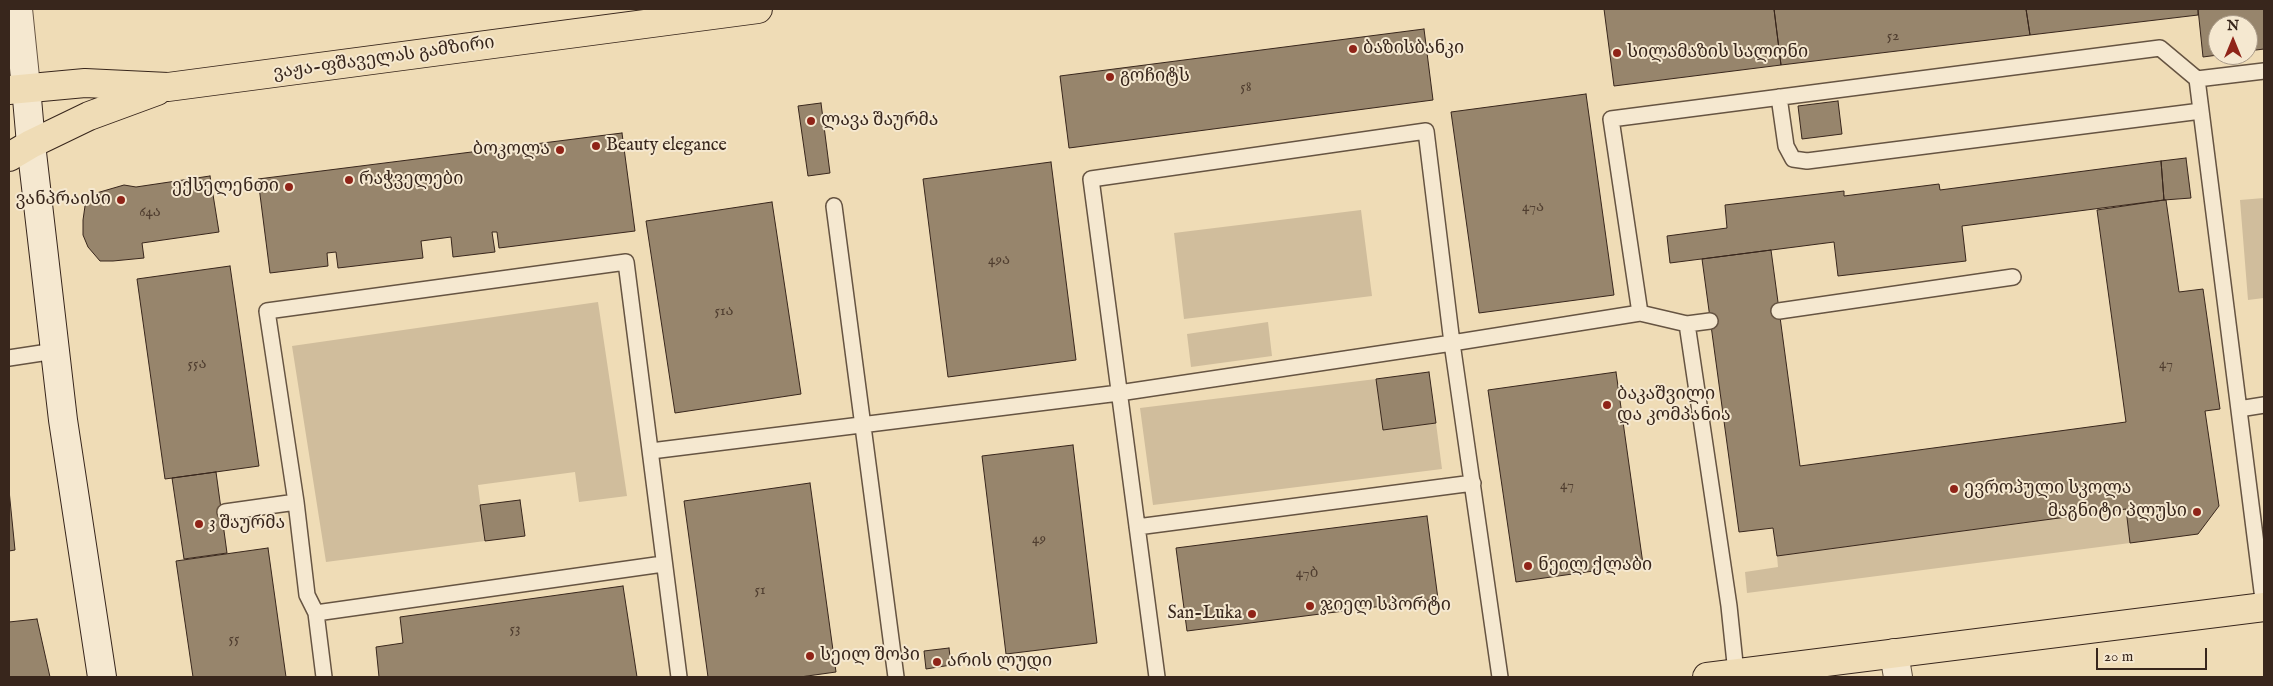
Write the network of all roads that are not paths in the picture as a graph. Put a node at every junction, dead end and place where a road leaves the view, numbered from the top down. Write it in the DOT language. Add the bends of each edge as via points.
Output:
graph roads {
  1 [pos="18,9"];
  2 [pos="758,9"];
  3 [pos="692,13"];
  4 [pos="2264,71"];
  5 [pos="2197,79"];
  6 [pos="168,87"];
  7 [pos="17,89"];
  8 [pos="1779,97"];
  9 [pos="2201,111"];
  10 [pos="20,150"];
  11 [pos="834,206"];
  12 [pos="2013,277"];
  13 [pos="1779,311"];
  14 [pos="1640,313"];
  15 [pos="1710,321"];
  16 [pos="1687,324"];
  17 [pos="1452,343"];
  18 [pos="55,352"];
  19 [pos="9,358"];
  20 [pos="1119,393"];
  21 [pos="2264,405"];
  22 [pos="2239,409"];
  23 [pos="862,424"];
  24 [pos="650,451"];
  25 [pos="1473,484"];
  26 [pos="296,502"];
  27 [pos="225,512"];
  28 [pos="1137,527"];
  29 [pos="664,564"];
  30 [pos="2264,607"];
  31 [pos="316,613"];
  32 [pos="1896,665"];
  33 [pos="1736,674"];
  34 [pos="102,677"];
  35 [pos="324,677"];
  36 [pos="679,677"];
  37 [pos="896,677"];
  38 [pos="1157,677"];
  39 [pos="1500,677"];
  40 [pos="1707,677"];
  1 -- 7 [label="main road"];
  2 -- 3 [label="main road, ვაჟა-ფშაველას გამზირი"];
  3 -- 6 [label="main road, ვაჟა-ფშაველას გამზირი"];
  4 -- 5 [label="lane"];
  5 -- 8 [label="lane" via="2160,48"];
  5 -- 9 [label="lane"];
  6 -- 7 [label="main road, ვაჟა-ფშაველას გამზირი" via="85,83"];
  6 -- 10 [label="main road" via="89,116"];
  7 -- 10 [label="main road"];
  8 -- 9 [label="lane" via="1786,146 1793,159 1807,161"];
  8 -- 14 [label="lane" via="1611,119"];
  9 -- 22 [label="lane"];
  10 -- 18 [label="main road"];
  11 -- 23 [label="lane"];
  12 -- 13 [label="lane"];
  14 -- 16 [label="lane"];
  14 -- 17 [label="lane"];
  15 -- 16 [label="lane"];
  16 -- 33 [label="lane"];
  17 -- 20 [label="lane"];
  17 -- 20 [label="lane" via="1426,131 1090,179"];
  17 -- 25 [label="lane"];
  18 -- 19 [label="lane"];
  18 -- 34 [label="main road"];
  20 -- 23 [label="lane"];
  20 -- 28 [label="lane"];
  21 -- 22 [label="lane"];
  22 -- 30 [label="lane"];
  23 -- 24 [label="lane"];
  23 -- 37 [label="lane"];
  24 -- 26 [label="lane" via="626,262 267,311"];
  24 -- 29 [label="lane"];
  25 -- 28 [label="lane"];
  25 -- 39 [label="lane"];
  26 -- 27 [label="lane"];
  26 -- 31 [label="lane" via="307,594"];
  28 -- 38 [label="lane"];
  29 -- 31 [label="lane"];
  29 -- 36 [label="lane"];
  30 -- 32 [label="main road"];
  31 -- 35 [label="lane"];
  32 -- 33 [label="main road"];
  33 -- 40 [label="main road"];
}
